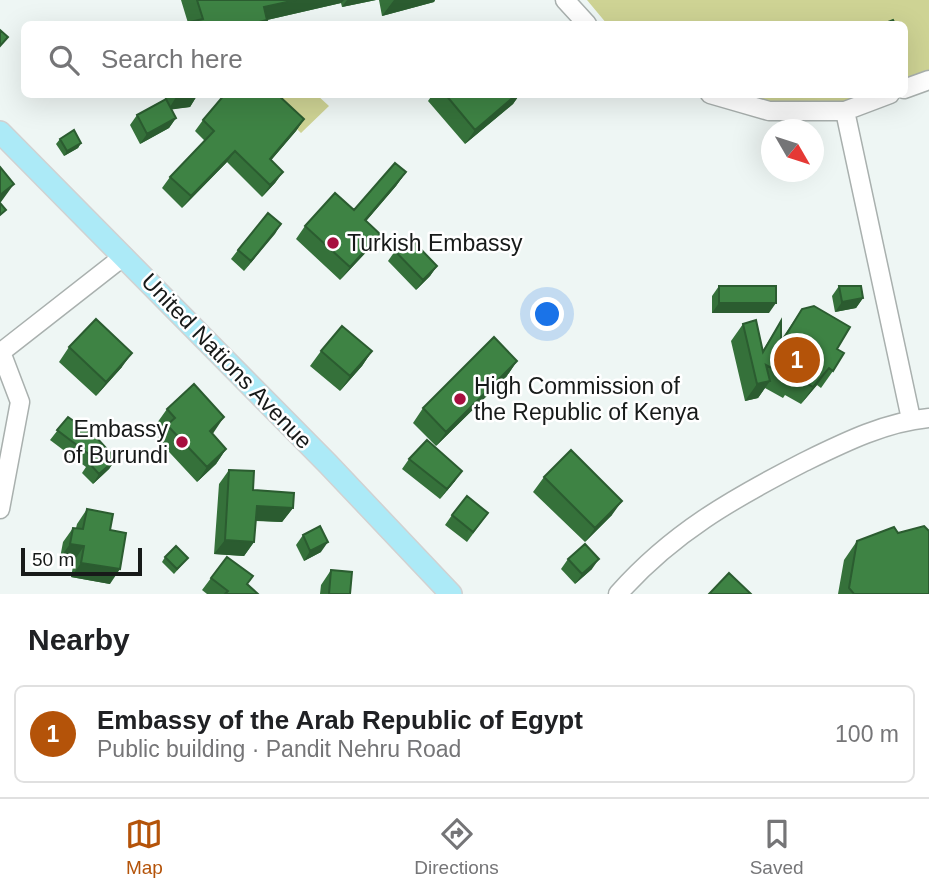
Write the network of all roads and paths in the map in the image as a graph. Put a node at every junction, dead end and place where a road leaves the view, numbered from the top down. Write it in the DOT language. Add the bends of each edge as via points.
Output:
graph roads {
  1 [pos="565,0"];
  2 [pos="583,21"];
  3 [pos="929,80"];
  4 [pos="908,88"];
  5 [pos="724,98"];
  6 [pos="879,98"];
  7 [pos="845,111"];
  8 [pos="0,132"];
  9 [pos="124,256"];
  10 [pos="0,352"];
  11 [pos="920,418"];
  12 [pos="0,509"];
  13 [pos="451,594"];
  14 [pos="618,594"];
  1 -- 2 [label="street"];
  3 -- 4 [label="street"];
  5 -- 7 [label="street" via="769,111"];
  6 -- 7 [label="street"];
  7 -- 11 [label="street"];
  8 -- 9 [label="main road, United Nations Avenue"];
  9 -- 10 [label="street"];
  9 -- 13 [label="main road, United Nations Avenue"];
  10 -- 12 [label="street" via="20,402"];
  11 -- 14 [label="street" via="824,453 733,498 646,563"];
}
